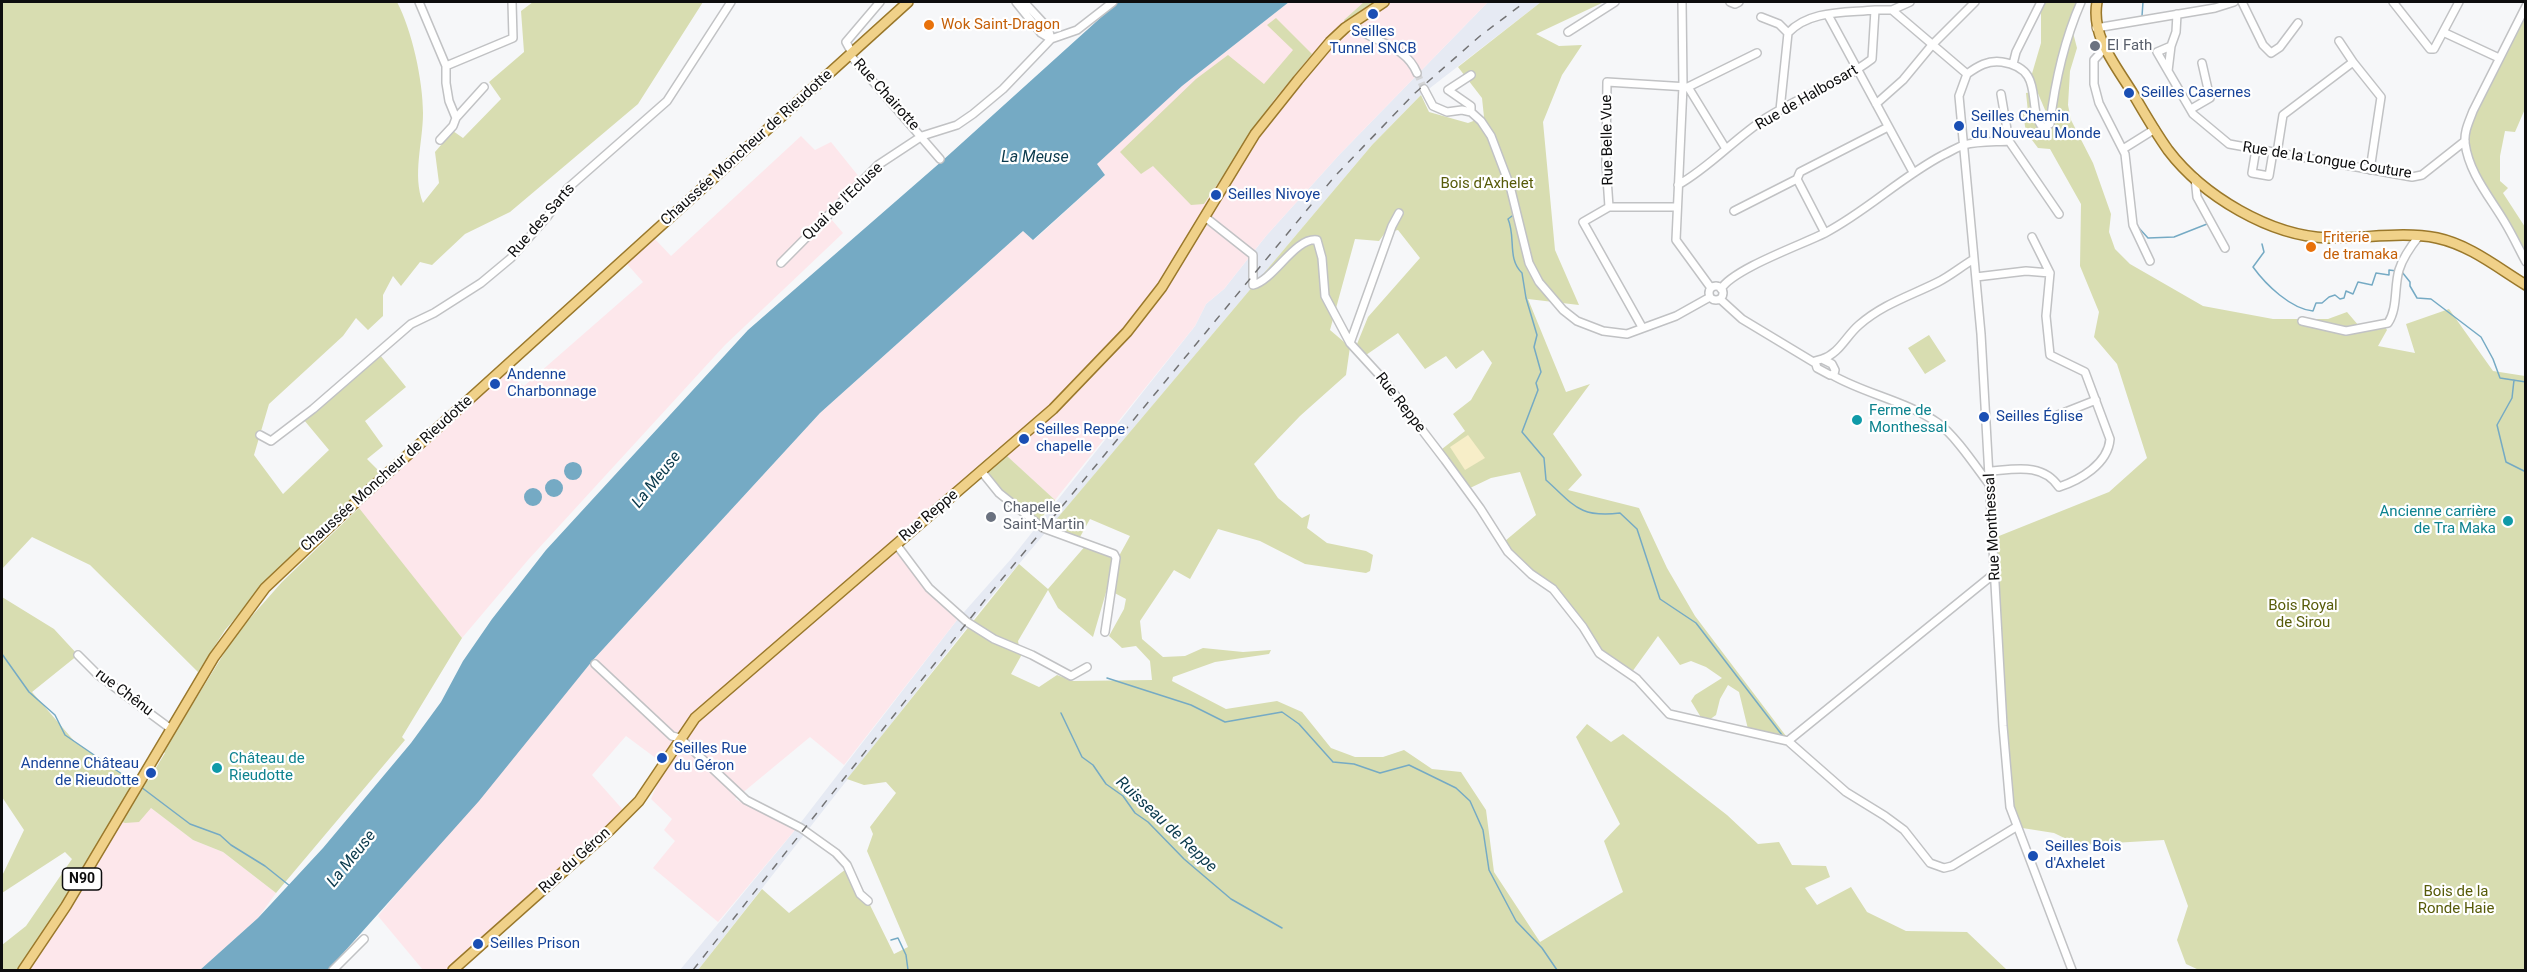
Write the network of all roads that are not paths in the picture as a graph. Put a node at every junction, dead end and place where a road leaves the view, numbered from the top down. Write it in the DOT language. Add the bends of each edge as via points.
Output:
graph roads {
  1 [pos="419,2"];
  2 [pos="512,2"];
  3 [pos="731,2"];
  4 [pos="880,2"];
  5 [pos="908,2"];
  6 [pos="1016,2"];
  7 [pos="1024,2"];
  8 [pos="1113,2"];
  9 [pos="1384,2"];
  10 [pos="1615,2"];
  11 [pos="1682,2"];
  12 [pos="1730,2"];
  13 [pos="1739,2"];
  14 [pos="1910,2"];
  15 [pos="1975,2"];
  16 [pos="2041,2"];
  17 [pos="2081,2"];
  18 [pos="2097,2"];
  19 [pos="2234,2"];
  20 [pos="2242,2"];
  21 [pos="2393,2"];
  22 [pos="2458,2"];
  23 [pos="2526,6"];
  24 [pos="1875,10"];
  25 [pos="1892,10"];
  26 [pos="2177,14"];
  27 [pos="1827,15"];
  28 [pos="1761,17"];
  29 [pos="2298,23"];
  30 [pos="1351,24"];
  31 [pos="2096,28"];
  32 [pos="1568,32"];
  33 [pos="2443,32"];
  34 [pos="1788,33"];
  35 [pos="1051,39"];
  36 [pos="2338,41"];
  37 [pos="1932,45"];
  38 [pos="2171,46"];
  39 [pos="2105,48"];
  40 [pos="1757,53"];
  41 [pos="850,54"];
  42 [pos="2499,57"];
  43 [pos="2353,62"];
  44 [pos="2202,63"];
  45 [pos="2013,64"];
  46 [pos="446,66"];
  47 [pos="1857,70"];
  48 [pos="2168,71"];
  49 [pos="1417,73"];
  50 [pos="1967,74"];
  51 [pos="1471,75"];
  52 [pos="1685,86"];
  53 [pos="484,87"];
  54 [pos="1424,89"];
  55 [pos="2001,94"];
  56 [pos="1876,104"];
  57 [pos="1780,110"];
  58 [pos="2191,110"];
  59 [pos="1471,112"];
  60 [pos="456,118"];
  61 [pos="1888,127"];
  62 [pos="2155,129"];
  63 [pos="922,136"];
  64 [pos="440,140"];
  65 [pos="2009,141"];
  66 [pos="2465,141"];
  67 [pos="1964,145"];
  68 [pos="1726,149"];
  69 [pos="2123,149"];
  70 [pos="2256,149"];
  71 [pos="2275,153"];
  72 [pos="940,159"];
  73 [pos="2370,170"];
  74 [pos="1913,172"];
  75 [pos="2195,178"];
  76 [pos="1797,179"];
  77 [pos="1678,185"];
  78 [pos="1609,207"];
  79 [pos="1677,207"];
  80 [pos="1734,211"];
  81 [pos="1399,213"];
  82 [pos="2059,214"];
  83 [pos="1204,217"];
  84 [pos="1825,233"];
  85 [pos="2419,236"];
  86 [pos="2032,237"];
  87 [pos="2225,248"];
  88 [pos="1974,259"];
  89 [pos="2150,261"];
  90 [pos="2526,262"];
  91 [pos="781,263"];
  92 [pos="2050,273"];
  93 [pos="1976,277"];
  94 [pos="2526,285"];
  95 [pos="1711,288"];
  96 [pos="1721,289"];
  97 [pos="1710,297"];
  98 [pos="1720,299"];
  99 [pos="2302,321"];
  100 [pos="1642,327"];
  101 [pos="1350,343"];
  102 [pos="1833,355"];
  103 [pos="1819,361"];
  104 [pos="1833,371"];
  105 [pos="2096,400"];
  106 [pos="2053,417"];
  107 [pos="260,435"];
  108 [pos="1990,471"];
  109 [pos="982,472"];
  110 [pos="1992,489"];
  111 [pos="896,544"];
  112 [pos="1995,573"];
  113 [pos="1105,632"];
  114 [pos="78,655"];
  115 [pos="595,664"];
  116 [pos="1087,667"];
  117 [pos="171,729"];
  118 [pos="680,738"];
  119 [pos="1788,741"];
  120 [pos="2016,827"];
  121 [pos="868,901"];
  122 [pos="364,939"];
  123 [pos="23,970"];
  124 [pos="333,970"];
  125 [pos="453,970"];
  126 [pos="2072,970"];
  1 -- 46 [label="street"];
  2 -- 46 [label="street" via="513,38"];
  3 -- 107 [label="street, Rue des Sarts" via="667,100 568,189 511,258 481,283 411,324 271,441"];
  4 -- 41 [label="street" via="846,42"];
  5 -- 41 [label="main road, N90"];
  6 -- 35 [label="street" via="1041,33"];
  7 -- 35 [label="street" via="1048,28"];
  8 -- 35 [label="street" via="1077,30"];
  9 -- 30 [label="main road, Rue Reppe"];
  10 -- 32 [label="street"];
  11 -- 52 [label="street"];
  12 -- 13 [label="street"];
  14 -- 25 [label="street"];
  15 -- 37 [label="street"];
  16 -- 45 [label="street"];
  17 -- 45 [label="street" via="2055,79 2050,124 2043,128 2038,122 2035,93 2027,75"];
  18 -- 31 [label="main road"];
  19 -- 26 [label="street"];
  20 -- 29 [label="street" via="2271,53"];
  21 -- 33 [label="street" via="2430,50"];
  22 -- 33 [label="street"];
  23 -- 42 [label="street"];
  24 -- 25 [label="street"];
  24 -- 27 [label="street"];
  24 -- 47 [label="street, Rue de Halbosart" via="1872,59"];
  25 -- 37 [label="street"];
  26 -- 31 [label="street"];
  26 -- 38 [label="street"];
  27 -- 34 [label="street" via="1810,17"];
  27 -- 47 [label="street"];
  28 -- 34 [label="street" via="1779,24"];
  30 -- 49 [label="street" via="1406,55"];
  30 -- 83 [label="main road, Rue Reppe" via="1330,42 1256,134"];
  31 -- 39 [label="main road"];
  33 -- 42 [label="street"];
  34 -- 57 [label="street"];
  35 -- 63 [label="street, Quai de l'Ecluse" via="1004,89 973,114 957,125"];
  36 -- 43 [label="street"];
  37 -- 50 [label="street"];
  37 -- 56 [label="street" via="1903,80"];
  38 -- 48 [label="street"];
  38 -- 48 [label="street" via="2157,52"];
  39 -- 62 [label="main road"];
  39 -- 69 [label="street" via="2094,60 2094,84"];
  40 -- 52 [label="street"];
  41 -- 63 [label="street, Rue Chairotte"];
  41 -- 117 [label="main road, Chaussée Moncheur de Rieudotte / N90" via="284,569 228,635"];
  42 -- 66 [label="street" via="2473,111"];
  43 -- 71 [label="street" via="2283,114"];
  43 -- 73 [label="street" via="2381,97"];
  44 -- 58 [label="street" via="2210,98"];
  45 -- 50 [label="street" via="1993,61"];
  46 -- 60 [label="street" via="449,101"];
  47 -- 56 [label="street"];
  47 -- 57 [label="street, Rue de Halbosart"];
  48 -- 58 [label="street, Rue de la Longue Couture"];
  50 -- 67 [label="street, Rue Monthessal" via="1959,96"];
  51 -- 59 [label="street" via="1448,90 1471,106"];
  52 -- 68 [label="street"];
  52 -- 77 [label="street"];
  52 -- 78 [label="street, Rue Belle Vue" via="1607,82"];
  53 -- 60 [label="street"];
  54 -- 59 [label="street" via="1433,106 1448,112"];
  55 -- 65 [label="street"];
  56 -- 61 [label="street"];
  57 -- 68 [label="street, Rue de Halbosart"];
  58 -- 70 [label="street, Rue de la Longue Couture" via="2229,144"];
  59 -- 100 [label="street" via="1481,121 1498,151 1529,263 1539,282 1577,321 1612,333 1627,334"];
  60 -- 64 [label="street"];
  61 -- 74 [label="street"];
  61 -- 76 [label="street" via="1800,172"];
  62 -- 69 [label="street"];
  62 -- 75 [label="main road" via="2169,151"];
  63 -- 72 [label="street, Rue Chairotte"];
  63 -- 91 [label="street, Quai de l'Ecluse" via="878,165"];
  65 -- 67 [label="street"];
  65 -- 82 [label="street"];
  66 -- 73 [label="street, Rue de la Longue Couture" via="2422,175"];
  66 -- 90 [label="street" via="2470,164"];
  67 -- 74 [label="street"];
  67 -- 88 [label="street, Rue Monthessal"];
  68 -- 77 [label="street, Rue de Halbosart"];
  69 -- 89 [label="street" via="2133,225"];
  70 -- 71 [label="street, Rue de la Longue Couture"];
  70 -- 71 [label="street" via="2252,173 2269,176"];
  71 -- 73 [label="street, Rue de la Longue Couture"];
  74 -- 84 [label="street"];
  75 -- 85 [label="main road" via="2227,202 2282,231 2327,238"];
  75 -- 87 [label="street" via="2197,197"];
  76 -- 80 [label="street"];
  76 -- 84 [label="street"];
  77 -- 79 [label="street"];
  78 -- 79 [label="street, Rue Belle Vue"];
  78 -- 100 [label="street" via="1583,222"];
  79 -- 95 [label="street" via="1676,240"];
  81 -- 101 [label="street"];
  83 -- 101 [label="street, Rue Reppe" via="1253,255 1253,285 1301,246 1317,240 1328,306"];
  83 -- 109 [label="main road, Rue Reppe" via="1162,287 1127,332 1053,409"];
  84 -- 96 [label="street" via="1760,263 1725,282"];
  85 -- 94 [label="main road" via="2459,245"];
  85 -- 99 [label="street" via="2399,270 2388,323 2346,331"];
  86 -- 92 [label="street"];
  88 -- 93 [label="street, Rue Monthessal"];
  88 -- 102 [label="street" via="1940,281 1876,312 1857,326"];
  92 -- 93 [label="street" via="2026,271"];
  92 -- 105 [label="street" via="2046,316 2050,355 2085,372"];
  93 -- 108 [label="street, Rue Monthessal"];
  95 -- 96 [label="street"];
  95 -- 97 [label="street"];
  96 -- 98 [label="street"];
  97 -- 98 [label="street"];
  97 -- 100 [label="street" via="1676,316"];
  98 -- 103 [label="street" via="1742,320"];
  101 -- 119 [label="street, Rue Reppe" via="1445,460 1508,552 1553,589 1599,653 1637,679 1669,714"];
  102 -- 103 [label="street"];
  102 -- 104 [label="street"];
  103 -- 104 [label="street" via="1817,368"];
  104 -- 110 [label="street" via="1843,381 1939,424"];
  105 -- 106 [label="street"];
  105 -- 108 [label="street" via="2110,439 2109,448 2076,481 2059,487 2042,471"];
  108 -- 110 [label="street, Rue Monthessal"];
  109 -- 111 [label="main road, Rue Reppe"];
  109 -- 113 [label="street" via="999,493 1043,528 1114,554"];
  110 -- 112 [label="street, Rue Monthessal"];
  111 -- 116 [label="street, Rue Reppe" via="929,588 980,631 1071,676"];
  111 -- 118 [label="main road, Rue du Géron" via="695,718"];
  112 -- 119 [label="street"];
  112 -- 120 [label="street, Rue Monthessal" via="2003,726 2010,807"];
  114 -- 117 [label="street, rue Chênu" via="98,675"];
  115 -- 118 [label="street" via="672,736"];
  117 -- 123 [label="main road, N90" via="66,906"];
  118 -- 121 [label="street" via="746,800 801,828 836,853"];
  118 -- 125 [label="main road, Rue du Géron" via="633,807"];
  119 -- 120 [label="street" via="1846,792 1904,830 1936,867 1952,866"];
  120 -- 126 [label="street, Rue Monthessal"];
  122 -- 124 [label="street"];
}
